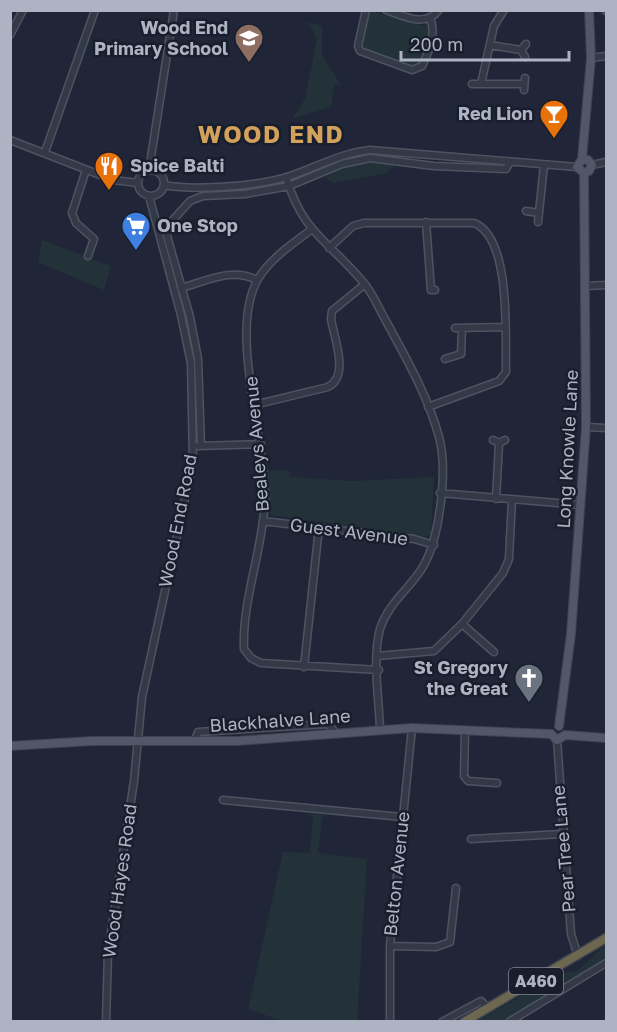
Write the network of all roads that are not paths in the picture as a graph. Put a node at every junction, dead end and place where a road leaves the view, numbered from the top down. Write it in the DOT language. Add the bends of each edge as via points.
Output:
graph roads {
  1 [pos="23,10"];
  2 [pos="96,10"];
  3 [pos="174,10"];
  4 [pos="366,10"];
  5 [pos="386,10"];
  6 [pos="439,10"];
  7 [pos="504,10"];
  8 [pos="589,10"];
  9 [pos="430,18"];
  10 [pos="10,35"];
  11 [pos="526,44"];
  12 [pos="490,45"];
  13 [pos="606,56"];
  14 [pos="591,58"];
  15 [pos="472,84"];
  16 [pos="481,84"];
  17 [pos="524,84"];
  18 [pos="10,140"];
  19 [pos="45,152"];
  20 [pos="582,159"];
  21 [pos="510,162"];
  22 [pos="606,162"];
  23 [pos="544,165"];
  24 [pos="592,165"];
  25 [pos="577,167"];
  26 [pos="86,170"];
  27 [pos="149,170"];
  28 [pos="584,173"];
  29 [pos="286,177"];
  30 [pos="138,183"];
  31 [pos="164,185"];
  32 [pos="289,186"];
  33 [pos="149,196"];
  34 [pos="526,211"];
  35 [pos="539,213"];
  36 [pos="426,222"];
  37 [pos="538,222"];
  38 [pos="311,230"];
  39 [pos="329,248"];
  40 [pos="88,256"];
  41 [pos="258,280"];
  42 [pos="365,284"];
  43 [pos="606,285"];
  44 [pos="585,286"];
  45 [pos="182,287"];
  46 [pos="174,290"];
  47 [pos="435,291"];
  48 [pos="505,327"];
  49 [pos="445,359"];
  50 [pos="254,405"];
  51 [pos="428,407"];
  52 [pos="586,427"];
  53 [pos="606,428"];
  54 [pos="499,441"];
  55 [pos="261,444"];
  56 [pos="193,446"];
  57 [pos="201,446"];
  58 [pos="440,493"];
  59 [pos="496,499"];
  60 [pos="512,500"];
  61 [pos="581,505"];
  62 [pos="263,521"];
  63 [pos="320,527"];
  64 [pos="434,545"];
  65 [pos="462,624"];
  66 [pos="494,652"];
  67 [pos="377,656"];
  68 [pos="304,667"];
  69 [pos="379,670"];
  70 [pos="559,726"];
  71 [pos="412,728"];
  72 [pos="380,729"];
  73 [pos="465,731"];
  74 [pos="551,734"];
  75 [pos="565,735"];
  76 [pos="606,738"];
  77 [pos="557,740"];
  78 [pos="138,741"];
  79 [pos="10,746"];
  80 [pos="497,783"];
  81 [pos="223,800"];
  82 [pos="402,817"];
  83 [pos="562,834"];
  84 [pos="471,839"];
  85 [pos="456,886"];
  86 [pos="606,938"];
  87 [pos="390,946"];
  88 [pos="578,956"];
  89 [pos="606,963"];
  90 [pos="488,1008"];
  91 [pos="106,1022"];
  92 [pos="390,1022"];
  93 [pos="442,1022"];
  94 [pos="464,1022"];
  95 [pos="509,1022"];
  1 -- 10 [label="street"];
  2 -- 19 [label="street"];
  3 -- 27 [label="street"];
  4 -- 9 [label="street" via="360,51 412,70 422,66 433,39 435,28"];
  5 -- 9 [label="street" via="420,21"];
  6 -- 9 [label="street"];
  7 -- 12 [label="street" via="494,26"];
  8 -- 14 [label="main road"];
  11 -- 12 [label="street" via="523,53"];
  12 -- 16 [label="street"];
  13 -- 14 [label="street"];
  14 -- 20 [label="main road"];
  15 -- 16 [label="street"];
  16 -- 17 [label="street"];
  18 -- 19 [label="street"];
  19 -- 26 [label="street"];
  20 -- 24 [label="main road"];
  20 -- 25 [label="main road"];
  21 -- 23 [label="street"];
  21 -- 29 [label="street" via="370,150"];
  21 -- 32 [label="street" via="506,169 370,158 342,164"];
  22 -- 24 [label="street"];
  23 -- 25 [label="street"];
  23 -- 35 [label="street"];
  24 -- 28 [label="main road"];
  25 -- 28 [label="main road"];
  26 -- 30 [label="street" via="113,180"];
  26 -- 40 [label="street" via="72,210 74,220 94,239"];
  27 -- 30 [label="street"];
  27 -- 31 [label="street" via="160,173"];
  28 -- 44 [label="main road, Long Knowle Lane"];
  29 -- 31 [label="street" via="212,187"];
  29 -- 32 [label="street"];
  30 -- 33 [label="street"];
  31 -- 33 [label="street" via="159,193"];
  32 -- 38 [label="street"];
  32 -- 45 [label="street" via="190,201 167,231"];
  33 -- 46 [label="street, Wood End Road"];
  34 -- 35 [label="street"];
  35 -- 37 [label="street"];
  36 -- 39 [label="street" via="364,223 353,226"];
  36 -- 47 [label="street" via="430,290"];
  36 -- 48 [label="street" via="474,223 492,237 504,290"];
  38 -- 39 [label="street"];
  38 -- 41 [label="street, Bealeys Avenue" via="275,259"];
  39 -- 42 [label="street"];
  41 -- 45 [label="street" via="232,273"];
  41 -- 50 [label="street, Bealeys Avenue" via="246,325"];
  42 -- 50 [label="street" via="332,311 339,366 335,382"];
  42 -- 51 [label="street" via="419,382"];
  43 -- 44 [label="street"];
  44 -- 52 [label="main road, Long Knowle Lane"];
  45 -- 46 [label="street"];
  45 -- 57 [label="street" via="198,358"];
  46 -- 56 [label="street, Wood End Road" via="191,363"];
  48 -- 49 [label="street" via="458,328 461,354"];
  48 -- 51 [label="street" via="506,372 499,381"];
  50 -- 55 [label="street, Bealeys Avenue"];
  51 -- 58 [label="street" via="439,437"];
  52 -- 53 [label="street"];
  52 -- 61 [label="main road, Long Knowle Lane"];
  54 -- 59 [label="street"];
  55 -- 57 [label="street"];
  55 -- 62 [label="street, Bealeys Avenue"];
  56 -- 57 [label="street"];
  56 -- 78 [label="street, Wood End Road" via="183,512 142,697"];
  58 -- 59 [label="street"];
  58 -- 64 [label="street"];
  59 -- 60 [label="street"];
  60 -- 61 [label="street"];
  60 -- 65 [label="street" via="509,559 504,573"];
  61 -- 70 [label="main road, Long Knowle Lane"];
  62 -- 63 [label="street, Guest Avenue"];
  62 -- 68 [label="street, Bealeys Avenue" via="246,615 244,649 250,658 261,663"];
  63 -- 64 [label="street, Guest Avenue"];
  63 -- 68 [label="street"];
  64 -- 67 [label="street" via="421,570 388,611 379,635"];
  65 -- 66 [label="street"];
  65 -- 67 [label="street" via="434,651"];
  67 -- 69 [label="street"];
  68 -- 69 [label="street, Bealeys Avenue"];
  69 -- 72 [label="street"];
  70 -- 74 [label="main road"];
  70 -- 75 [label="main road"];
  71 -- 72 [label="main road, Blackhalve Lane"];
  71 -- 73 [label="main road, Blackhalve Lane"];
  71 -- 82 [label="street, Belton Avenue"];
  72 -- 78 [label="main road, Blackhalve Lane" via="247,740"];
  73 -- 74 [label="main road, Blackhalve Lane"];
  73 -- 80 [label="street" via="464,776 468,781"];
  74 -- 77 [label="main road"];
  75 -- 76 [label="main road"];
  75 -- 77 [label="main road"];
  77 -- 83 [label="street, Pear Tree Lane"];
  78 -- 79 [label="main road, Blackhalve Lane"];
  78 -- 91 [label="street, Wood Hayes Road" via="108,953"];
  81 -- 82 [label="street"];
  82 -- 87 [label="street, Belton Avenue"];
  83 -- 84 [label="street"];
  83 -- 88 [label="street, Pear Tree Lane" via="571,933"];
  85 -- 87 [label="street" via="450,942 436,947"];
  86 -- 88 [label="highway, A460"];
  87 -- 92 [label="street, Belton Avenue"];
  88 -- 90 [label="highway, A460"];
  89 -- 95 [label="street"];
  90 -- 93 [label="street" via="481,1001"];
  90 -- 94 [label="highway, A460"];
}
